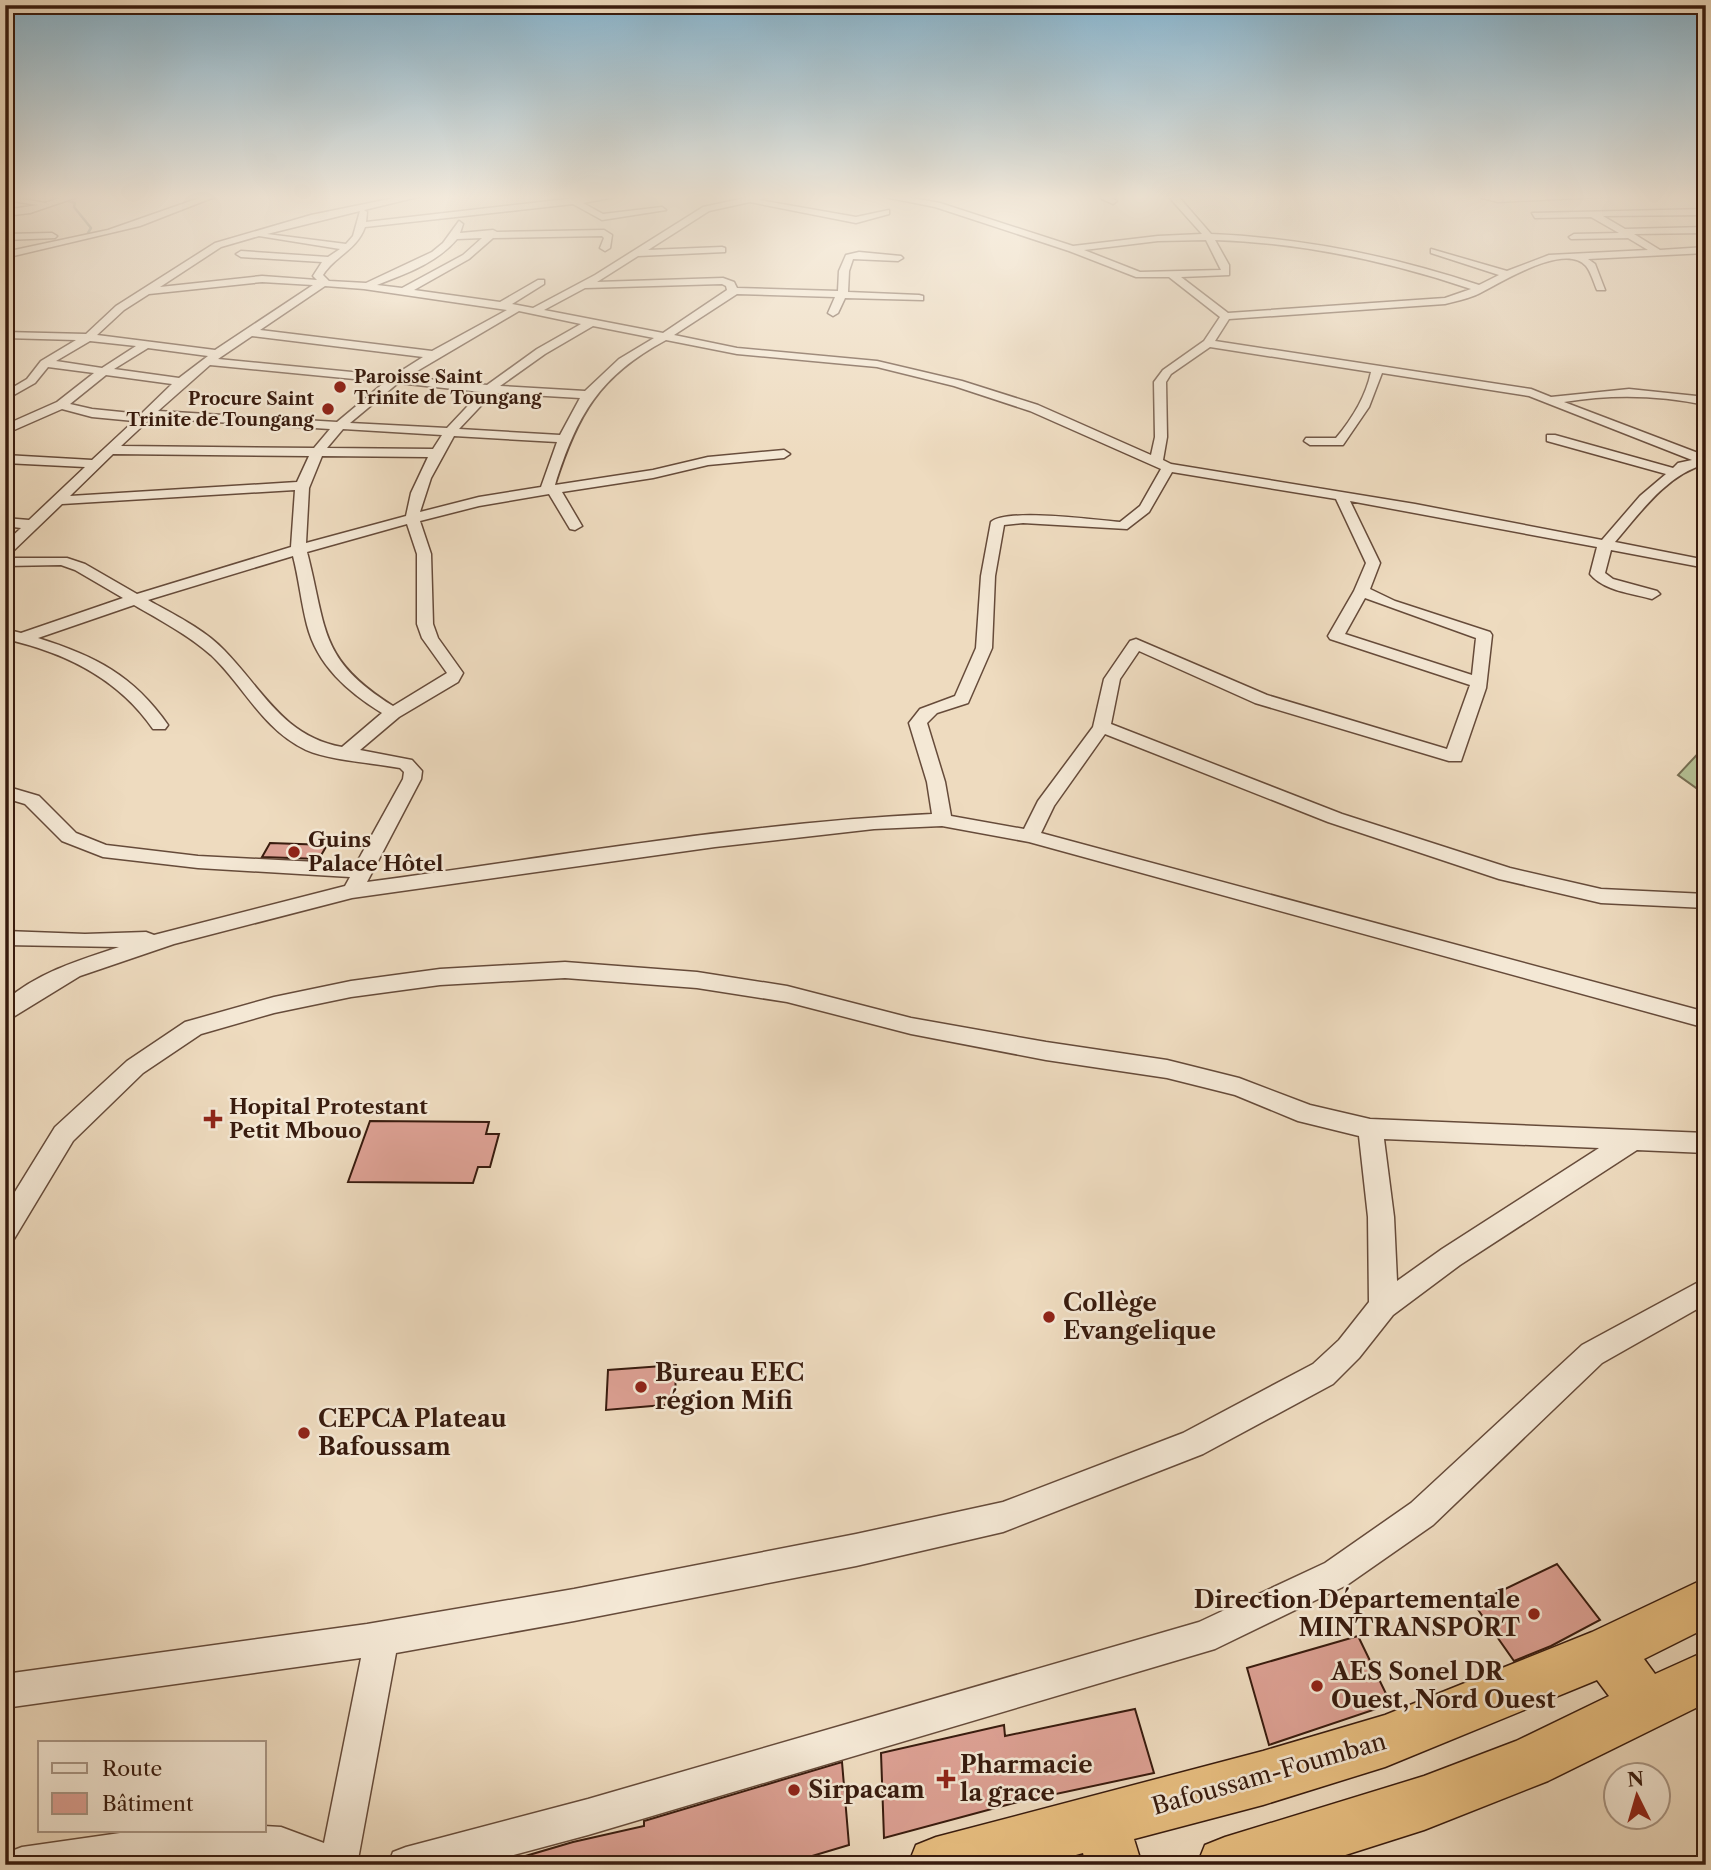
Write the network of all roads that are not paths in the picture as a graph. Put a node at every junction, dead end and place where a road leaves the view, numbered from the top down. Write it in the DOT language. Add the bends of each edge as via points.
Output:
graph roads {
  1 [pos="158,283"];
  2 [pos="218,283"];
  3 [pos="323,283"];
  4 [pos="338,283"];
  5 [pos="371,283"];
  6 [pos="420,283"];
  7 [pos="539,283"];
  8 [pos="587,283"];
  9 [pos="679,283"];
  10 [pos="728,283"];
  11 [pos="843,283"];
  12 [pos="1183,283"];
  13 [pos="1464,283"];
  14 [pos="1490,283"];
  15 [pos="1599,283"];
  16 [pos="365,286"];
  17 [pos="583,286"];
  18 [pos="1601,288"];
  19 [pos="1480,289"];
  20 [pos="732,290"];
  21 [pos="146,291"];
  22 [pos="405,291"];
  23 [pos="843,294"];
  24 [pos="919,298"];
  25 [pos="503,305"];
  26 [pos="518,307"];
  27 [pos="535,311"];
  28 [pos="833,313"];
  29 [pos="1226,316"];
  30 [pos="592,322"];
  31 [pos="249,332"];
  32 [pos="5,335"];
  33 [pos="90,336"];
  34 [pos="665,336"];
  35 [pos="1208,342"];
  36 [pos="148,343"];
  37 [pos="436,355"];
  38 [pos="212,358"];
  39 [pos="45,363"];
  40 [pos="1378,368"];
  41 [pos="104,371"];
  42 [pos="397,379"];
  43 [pos="181,382"];
  44 [pos="488,389"];
  45 [pos="587,395"];
  46 [pos="5,397"];
  47 [pos="1552,400"];
  48 [pos="1706,401"];
  49 [pos="61,405"];
  50 [pos="146,416"];
  51 [pos="339,424"];
  52 [pos="5,430"];
  53 [pos="452,431"];
  54 [pos="1550,438"];
  55 [pos="562,439"];
  56 [pos="1310,441"];
  57 [pos="110,450"];
  58 [pos="317,450"];
  59 [pos="437,453"];
  60 [pos="784,454"];
  61 [pos="5,459"];
  62 [pos="1705,460"];
  63 [pos="31,462"];
  64 [pos="94,464"];
  65 [pos="1162,465"];
  66 [pos="1674,472"];
  67 [pos="11,474"];
  68 [pos="302,486"];
  69 [pos="551,489"];
  70 [pos="1342,497"];
  71 [pos="59,500"];
  72 [pos="412,518"];
  73 [pos="5,522"];
  74 [pos="33,525"];
  75 [pos="575,526"];
  76 [pos="1605,545"];
  77 [pos="298,548"];
  78 [pos="5,551"];
  79 [pos="5,562"];
  80 [pos="1706,564"];
  81 [pos="1362,591"];
  82 [pos="1652,594"];
  83 [pos="132,599"];
  84 [pos="5,634"];
  85 [pos="25,637"];
  86 [pos="1478,682"];
  87 [pos="393,713"];
  88 [pos="159,725"];
  89 [pos="1102,727"];
  90 [pos="344,754"];
  91 [pos="5,792"];
  92 [pos="942,820"];
  93 [pos="1030,836"];
  94 [pos="361,870"];
  95 [pos="352,891"];
  96 [pos="1706,901"];
  97 [pos="5,937"];
  98 [pos="169,938"];
  99 [pos="5,1014"];
  100 [pos="1706,1020"];
  101 [pos="1370,1129"];
  102 [pos="1631,1141"];
  103 [pos="1706,1143"];
  104 [pos="5,1231"];
  105 [pos="1706,1290"];
  106 [pos="1383,1306"];
  107 [pos="1706,1602"];
  108 [pos="382,1638"];
  109 [pos="1607,1651"];
  110 [pos="1706,1676"];
  111 [pos="5,1691"];
  112 [pos="1647,1706"];
  113 [pos="1107,1844"];
  114 [pos="22,1865"];
  115 [pos="332,1865"];
  116 [pos="340,1865"];
  117 [pos="406,1865"];
  118 [pos="936,1865"];
  119 [pos="1225,1865"];
  1 -- 21 [label="street"];
  2 -- 21 [label="street"];
  3 -- 31 [label="street"];
  4 -- 16 [label="street"];
  5 -- 16 [label="street"];
  6 -- 22 [label="street"];
  7 -- 25 [label="street"];
  8 -- 17 [label="street"];
  9 -- 17 [label="street"];
  10 -- 20 [label="street"];
  11 -- 23 [label="street"];
  12 -- 29 [label="street"];
  13 -- 19 [label="street"];
  14 -- 19 [label="street"];
  15 -- 18 [label="street"];
  16 -- 22 [label="street"];
  17 -- 27 [label="street"];
  19 -- 29 [label="street" via="1445,301"];
  20 -- 23 [label="street" via="788,296"];
  20 -- 34 [label="street"];
  21 -- 33 [label="street"];
  22 -- 25 [label="street"];
  23 -- 24 [label="street"];
  23 -- 28 [label="street"];
  25 -- 26 [label="street"];
  26 -- 27 [label="street"];
  26 -- 37 [label="street"];
  27 -- 30 [label="street"];
  29 -- 35 [label="street"];
  30 -- 34 [label="street"];
  30 -- 44 [label="street" via="543,348"];
  31 -- 37 [label="street"];
  31 -- 38 [label="street"];
  32 -- 33 [label="street"];
  33 -- 36 [label="street"];
  33 -- 39 [label="street"];
  34 -- 45 [label="street" via="630,357"];
  34 -- 65 [label="street" via="737,351 877,364 939,377 1034,408"];
  35 -- 40 [label="street"];
  35 -- 65 [label="street" via="1160,382"];
  36 -- 38 [label="street"];
  36 -- 41 [label="street"];
  37 -- 42 [label="street"];
  38 -- 42 [label="street"];
  38 -- 43 [label="street"];
  39 -- 41 [label="street"];
  39 -- 46 [label="street" via="31,381"];
  40 -- 47 [label="street"];
  40 -- 56 [label="street" via="1368,397 1339,442"];
  41 -- 43 [label="street"];
  41 -- 49 [label="street"];
  42 -- 44 [label="street"];
  42 -- 51 [label="street"];
  43 -- 50 [label="street"];
  44 -- 45 [label="street"];
  44 -- 53 [label="street"];
  45 -- 55 [label="street"];
  47 -- 48 [label="street" via="1644,391"];
  47 -- 62 [label="street"];
  49 -- 50 [label="street" via="92,413"];
  49 -- 52 [label="street"];
  50 -- 51 [label="street"];
  50 -- 57 [label="street"];
  51 -- 53 [label="street"];
  51 -- 58 [label="street"];
  53 -- 55 [label="street"];
  53 -- 59 [label="street"];
  54 -- 66 [label="street"];
  55 -- 69 [label="street"];
  57 -- 58 [label="street"];
  57 -- 64 [label="street"];
  58 -- 59 [label="street"];
  58 -- 68 [label="street"];
  59 -- 72 [label="street"];
  60 -- 69 [label="street" via="708,461"];
  61 -- 63 [label="street"];
  62 -- 66 [label="street"];
  63 -- 64 [label="street"];
  63 -- 67 [label="street"];
  64 -- 71 [label="street"];
  65 -- 70 [label="street"];
  65 -- 92 [label="street" via="1154,498 1132,522 1122,526 1023,519 998,522 988,576 987,632 977,669 962,699 928,710 918,723"];
  66 -- 76 [label="street"];
  68 -- 71 [label="street"];
  68 -- 77 [label="street"];
  69 -- 72 [label="street"];
  69 -- 75 [label="street"];
  70 -- 76 [label="street"];
  70 -- 81 [label="street" via="1373,563"];
  71 -- 74 [label="street"];
  72 -- 77 [label="street"];
  72 -- 87 [label="street" via="425,553 425,625 437,651 455,673"];
  73 -- 74 [label="street"];
  74 -- 78 [label="street"];
  76 -- 80 [label="street"];
  76 -- 82 [label="street" via="1597,574 1608,582"];
  77 -- 83 [label="street"];
  77 -- 87 [label="street" via="316,631 339,673"];
  79 -- 83 [label="street" via="62,561 80,566"];
  81 -- 86 [label="street" via="1484,635"];
  81 -- 86 [label="street" via="1336,636"];
  83 -- 85 [label="street"];
  83 -- 90 [label="street" via="217,652 291,734 314,747"];
  84 -- 85 [label="street"];
  85 -- 88 [label="street" via="127,686"];
  86 -- 89 [label="street" via="1455,757 1261,699 1136,644 1112,679"];
  87 -- 90 [label="street"];
  89 -- 93 [label="street" via="1045,806"];
  89 -- 96 [label="street" via="1335,818 1506,874 1601,896"];
  90 -- 94 [label="street" via="406,764 414,771"];
  91 -- 94 [label="street" via="32,800 69,837 103,851 198,862"];
  92 -- 93 [label="street"];
  92 -- 95 [label="street" via="715,841"];
  93 -- 100 [label="street"];
  94 -- 95 [label="street"];
  95 -- 98 [label="street"];
  97 -- 98 [label="street" via="85,941"];
  98 -- 99 [label="street" via="72,971"];
  101 -- 102 [label="street"];
  101 -- 104 [label="street" via="1167,1069 911,1026 774,992 697,980 565,970 440,977 351,989 192,1028 135,1067 64,1134"];
  101 -- 106 [label="street" via="1382,1202"];
  102 -- 103 [label="street"];
  102 -- 106 [label="street"];
  105 -- 117 [label="street" via="1592,1354 1422,1514 1347,1567 1203,1637 588,1818"];
  106 -- 108 [label="street" via="1323,1374 1192,1444 1003,1517 588,1603"];
  107 -- 109 [label="highway, Bafoussam-Foumban"];
  108 -- 111 [label="street"];
  108 -- 116 [label="street"];
  109 -- 112 [label="highway"];
  109 -- 113 [label="highway, Bafoussam-Foumban" via="1385,1741 1263,1778"];
  110 -- 112 [label="highway"];
  112 -- 119 [label="highway" via="1529,1762 1424,1803"];
  113 -- 118 [label="highway, Bafoussam-Foumban"];
  114 -- 115 [label="street" via="183,1843 281,1845"];
}
